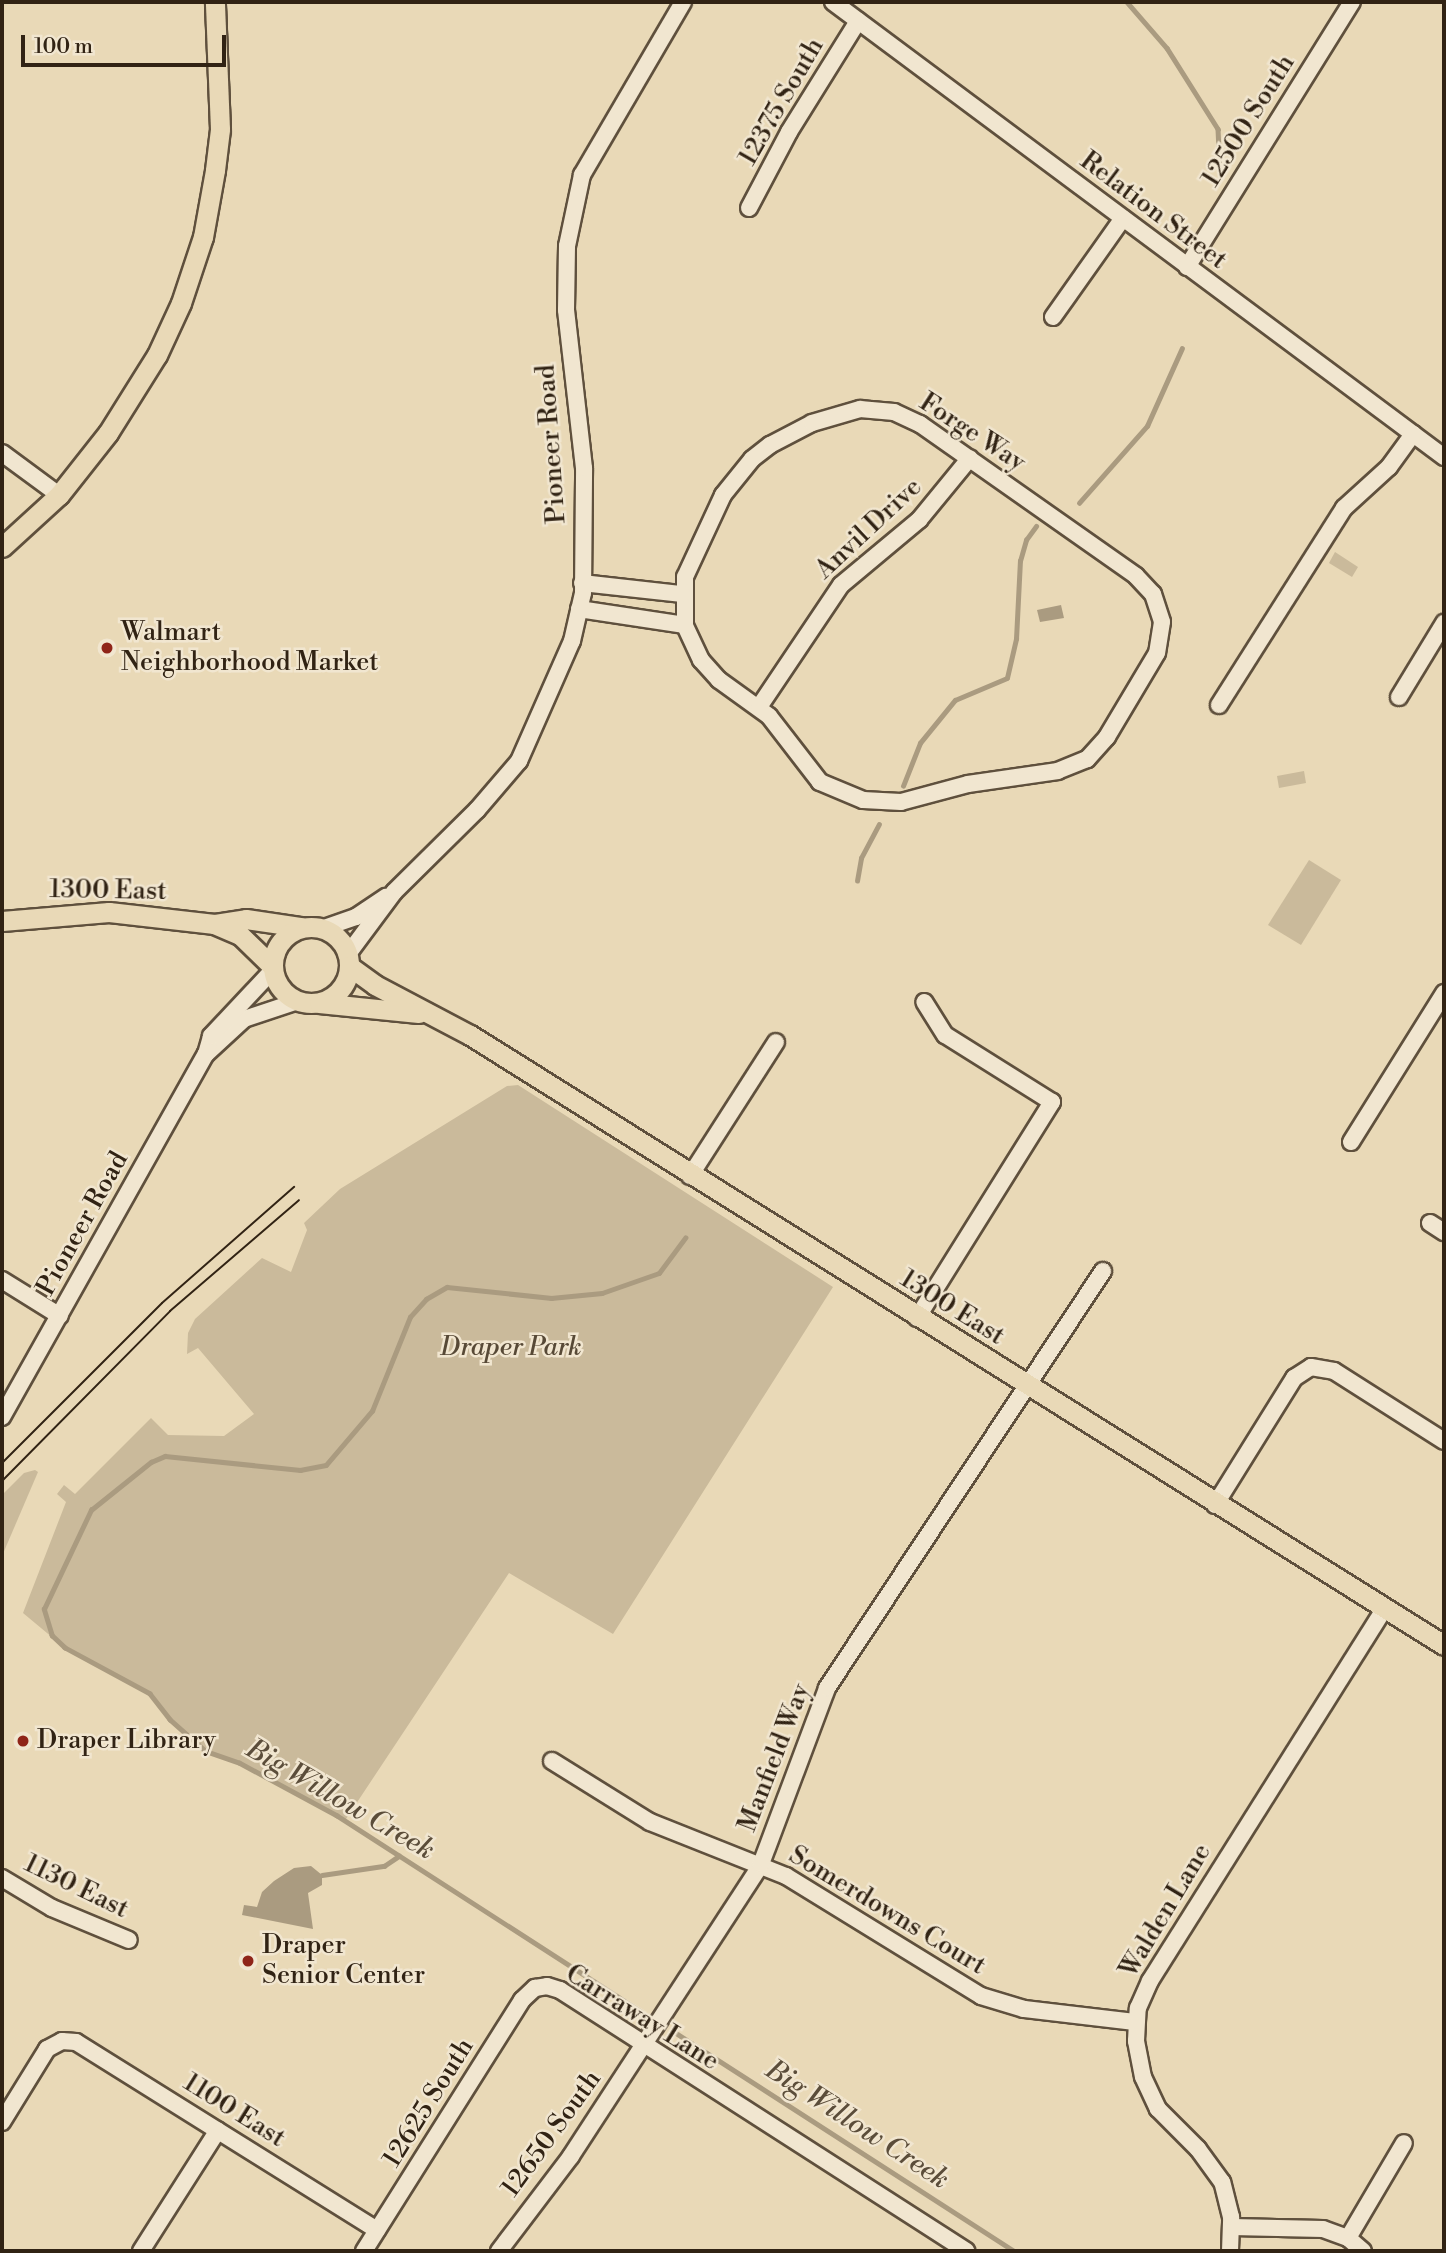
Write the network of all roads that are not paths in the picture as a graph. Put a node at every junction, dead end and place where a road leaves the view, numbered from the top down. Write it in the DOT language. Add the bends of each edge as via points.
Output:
graph roads {
  1 [pos="215,2"];
  2 [pos="683,2"];
  3 [pos="833,2"];
  4 [pos="1352,2"];
  5 [pos="858,21"];
  6 [pos="749,208"];
  7 [pos="1123,218"];
  8 [pos="1187,267"];
  9 [pos="1052,317"];
  10 [pos="1413,434"];
  11 [pos="2,453"];
  12 [pos="1444,457"];
  13 [pos="970,458"];
  14 [pos="59,495"];
  15 [pos="2,547"];
  16 [pos="582,583"];
  17 [pos="682,594"];
  18 [pos="579,609"];
  19 [pos="1444,623"];
  20 [pos="685,625"];
  21 [pos="1399,697"];
  22 [pos="1219,705"];
  23 [pos="759,707"];
  24 [pos="394,892"];
  25 [pos="2,921"];
  26 [pos="214,924"];
  27 [pos="301,927"];
  28 [pos="324,928"];
  29 [pos="349,960"];
  30 [pos="272,969"];
  31 [pos="1444,993"];
  32 [pos="298,1002"];
  33 [pos="924,1002"];
  34 [pos="319,1003"];
  35 [pos="433,1014"];
  36 [pos="776,1042"];
  37 [pos="206,1054"];
  38 [pos="1351,1142"];
  39 [pos="691,1176"];
  40 [pos="1103,1271"];
  41 [pos="2,1280"];
  42 [pos="60,1316"];
  43 [pos="917,1318"];
  44 [pos="1027,1386"];
  45 [pos="2,1417"];
  46 [pos="1444,1441"];
  47 [pos="1215,1504"];
  48 [pos="1384,1610"];
  49 [pos="1444,1645"];
  50 [pos="552,1761"];
  51 [pos="761,1864"];
  52 [pos="2,1878"];
  53 [pos="129,1940"];
  54 [pos="540,1986"];
  55 [pos="1135,2022"];
  56 [pos="645,2046"];
  57 [pos="2,2122"];
  58 [pos="218,2130"];
  59 [pos="1404,2144"];
  60 [pos="1232,2227"];
  61 [pos="377,2230"];
  62 [pos="1348,2238"];
  63 [pos="141,2251"];
  64 [pos="364,2251"];
  65 [pos="499,2251"];
  66 [pos="966,2251"];
  67 [pos="1230,2251"];
  68 [pos="1363,2251"];
  1 -- 14 [label="main road" via="220,129 195,263 181,303 138,387"];
  2 -- 16 [label="street, Pioneer Road" via="582,175 567,246 566,310 584,468"];
  3 -- 5 [label="street, Relation Street"];
  4 -- 8 [label="street, 12500 South"];
  5 -- 6 [label="street, 12375 South" via="789,132"];
  5 -- 7 [label="street, Relation Street"];
  7 -- 8 [label="street, Relation Street"];
  7 -- 9 [label="street"];
  8 -- 10 [label="street, Relation Street"];
  10 -- 12 [label="street, Relation Street"];
  10 -- 22 [label="street" via="1390,467 1345,508"];
  11 -- 14 [label="street"];
  13 -- 17 [label="street, Forge Way" via="912,419 886,411 860,409 790,433 752,459 723,495 690,561"];
  13 -- 23 [label="street, Anvil Drive" via="919,520 841,585"];
  13 -- 23 [label="street, Forge Way" via="1136,576 1157,602 1162,633 1152,662 1101,745 1079,764 1058,771 968,784 901,802 863,800 820,782"];
  14 -- 15 [label="main road"];
  16 -- 17 [label="street"];
  16 -- 18 [label="street, Pioneer Road"];
  17 -- 20 [label="street, Forge Way"];
  18 -- 20 [label="street"];
  18 -- 24 [label="street, Pioneer Road" via="550,699 519,761"];
  19 -- 21 [label="street"];
  20 -- 23 [label="street" via="709,671"];
  24 -- 28 [label="street, Pioneer Road" via="356,917"];
  24 -- 29 [label="street, Pioneer Road"];
  25 -- 26 [label="main road, 1300 East" via="96,912"];
  26 -- 27 [label="main road, 1300 East" via="246,919"];
  26 -- 30 [label="main road, 1300 East" via="240,935"];
  27 -- 28 [label="main road"];
  27 -- 30 [label="main road" via="285,935 275,949"];
  28 -- 29 [label="main road" via="342,942"];
  29 -- 34 [label="main road" via="345,982"];
  29 -- 35 [label="main road, 1300 East" via="375,985"];
  30 -- 32 [label="main road" via="286,995"];
  30 -- 37 [label="street, Pioneer Road" via="219,1026"];
  31 -- 38 [label="street"];
  32 -- 34 [label="main road"];
  32 -- 37 [label="street, Pioneer Road" via="244,1019"];
  33 -- 43 [label="street" via="945,1035 1052,1102"];
  34 -- 35 [label="main road, 1300 East"];
  35 -- 39 [label="main road, 1300 East"];
  36 -- 39 [label="street"];
  37 -- 42 [label="street, Pioneer Road"];
  39 -- 43 [label="main road, 1300 East"];
  40 -- 44 [label="street, Manfield Way"];
  41 -- 42 [label="street"];
  42 -- 45 [label="street, Pioneer Road"];
  43 -- 44 [label="main road, 1300 East"];
  44 -- 47 [label="main road, 1300 East"];
  44 -- 51 [label="street, Manfield Way" via="827,1688"];
  46 -- 47 [label="street" via="1334,1371 1311,1367 1294,1378"];
  47 -- 48 [label="main road, 1300 East"];
  48 -- 49 [label="main road, 1300 East"];
  48 -- 55 [label="street, Walden Lane" via="1150,1981"];
  50 -- 51 [label="street, Somerdowns Court" via="650,1822"];
  51 -- 55 [label="street, Somerdowns Court" via="981,1996 1024,2009"];
  51 -- 56 [label="street, Manfield Way"];
  52 -- 53 [label="street, 1130 East" via="52,1909"];
  54 -- 56 [label="street, Carraway Lane" via="560,1990"];
  54 -- 61 [label="street, 12625 South" via="522,2000"];
  55 -- 60 [label="street, Walden Lane" via="1138,2060 1149,2093 1216,2173 1226,2193"];
  56 -- 65 [label="street, 12650 South"];
  56 -- 66 [label="street, Carraway Lane"];
  57 -- 58 [label="street, 1100 East" via="47,2049 62,2041 82,2045"];
  58 -- 61 [label="street, 1100 East"];
  58 -- 63 [label="street"];
  59 -- 62 [label="street"];
  60 -- 62 [label="street" via="1305,2227"];
  60 -- 67 [label="street, Walden Lane"];
  61 -- 64 [label="street, 12625 South"];
  62 -- 68 [label="street"];
}
